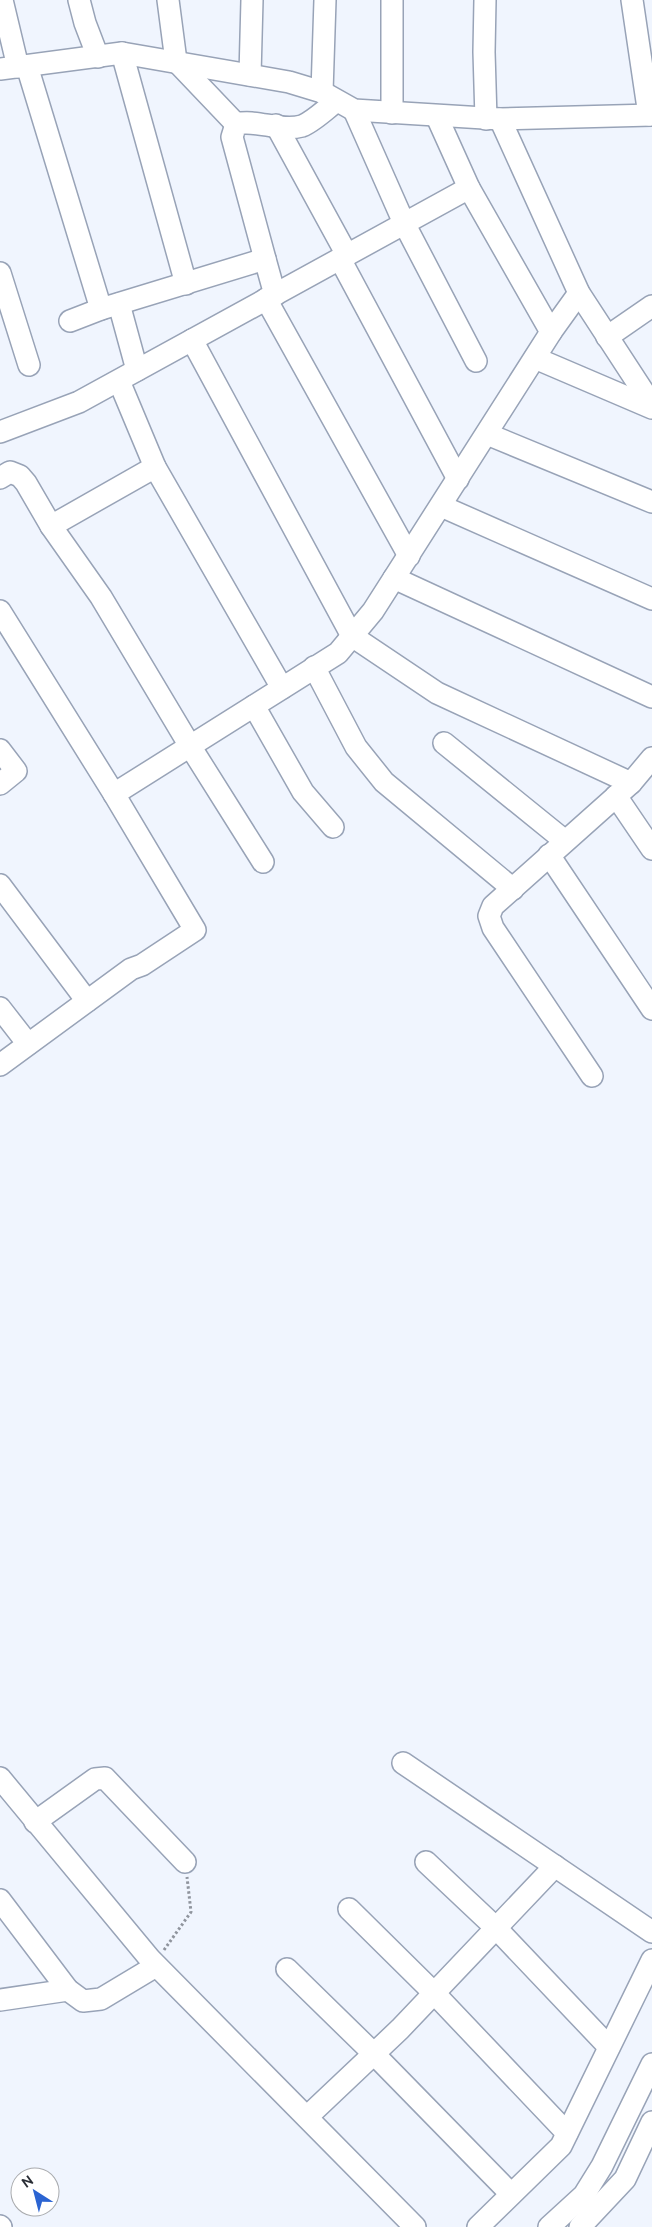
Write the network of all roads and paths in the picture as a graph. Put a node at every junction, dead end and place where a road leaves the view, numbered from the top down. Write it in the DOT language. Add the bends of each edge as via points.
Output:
graph roads {
  1 [pos="2,0"];
  2 [pos="79,0"];
  3 [pos="168,0"];
  4 [pos="252,0"];
  5 [pos="325,0"];
  6 [pos="392,0"];
  7 [pos="485,0"];
  8 [pos="632,0"];
  9 [pos="122,53"];
  10 [pos="98,57"];
  11 [pos="176,61"];
  12 [pos="15,67"];
  13 [pos="250,74"];
  14 [pos="338,101"];
  15 [pos="392,113"];
  16 [pos="651,115"];
  17 [pos="437,117"];
  18 [pos="493,119"];
  19 [pos="236,124"];
  20 [pos="276,125"];
  21 [pos="469,188"];
  22 [pos="404,224"];
  23 [pos="343,257"];
  24 [pos="266,259"];
  25 [pos="0,273"];
  26 [pos="186,284"];
  27 [pos="579,293"];
  28 [pos="271,297"];
  29 [pos="652,306"];
  30 [pos="110,307"];
  31 [pos="70,321"];
  32 [pos="551,332"];
  33 [pos="607,336"];
  34 [pos="192,340"];
  35 [pos="535,358"];
  36 [pos="476,361"];
  37 [pos="29,365"];
  38 [pos="128,375"];
  39 [pos="651,403"];
  40 [pos="0,432"];
  41 [pos="487,434"];
  42 [pos="156,467"];
  43 [pos="0,478"];
  44 [pos="458,479"];
  45 [pos="652,502"];
  46 [pos="441,506"];
  47 [pos="51,526"];
  48 [pos="409,556"];
  49 [pos="394,578"];
  50 [pos="652,599"];
  51 [pos="0,611"];
  52 [pos="352,636"];
  53 [pos="314,667"];
  54 [pos="282,688"];
  55 [pos="652,696"];
  56 [pos="254,706"];
  57 [pos="444,743"];
  58 [pos="190,746"];
  59 [pos="0,750"];
  60 [pos="652,758"];
  61 [pos="0,784"];
  62 [pos="624,790"];
  63 [pos="114,794"];
  64 [pos="333,827"];
  65 [pos="557,848"];
  66 [pos="652,849"];
  67 [pos="264,862"];
  68 [pos="0,885"];
  69 [pos="513,888"];
  70 [pos="87,1001"];
  71 [pos="0,1008"];
  72 [pos="652,1009"];
  73 [pos="28,1044"];
  74 [pos="0,1065"];
  75 [pos="592,1076"];
  76 [pos="403,1763"];
  77 [pos="0,1778"];
  78 [pos="7,1801"];
  79 [pos="35,1822"];
  80 [pos="185,1862"];
  81 [pos="426,1862"];
  82 [pos="555,1866"];
  83 [pos="0,1900"];
  84 [pos="349,1909"];
  85 [pos="496,1928"];
  86 [pos="652,1932"];
  87 [pos="652,1960"];
  88 [pos="156,1966"];
  89 [pos="287,1969"];
  90 [pos="68,1990"];
  91 [pos="434,1993"];
  92 [pos="0,2000"];
  93 [pos="609,2047"];
  94 [pos="374,2054"];
  95 [pos="652,2064"];
  96 [pos="307,2117"];
  97 [pos="652,2122"];
  98 [pos="567,2133"];
  99 [pos="511,2194"];
  100 [pos="415,2227"];
  101 [pos="478,2227"];
  102 [pos="549,2227"];
  103 [pos="580,2227"];
  1 -- 12 [label="street"];
  2 -- 10 [label="street"];
  3 -- 11 [label="street"];
  4 -- 13 [label="street"];
  5 -- 14 [label="street"];
  6 -- 15 [label="street"];
  7 -- 18 [label="street" via="484,52"];
  8 -- 16 [label="street"];
  9 -- 10 [label="street"];
  9 -- 11 [label="street"];
  9 -- 26 [label="street"];
  10 -- 12 [label="street"];
  11 -- 13 [label="street"];
  11 -- 19 [label="street"];
  12 -- 30 [label="street"];
  13 -- 14 [label="street" via="289,82"];
  14 -- 15 [label="street"];
  14 -- 20 [label="street" via="303,126"];
  14 -- 22 [label="street"];
  15 -- 17 [label="street"];
  16 -- 18 [label="street"];
  17 -- 18 [label="street"];
  17 -- 21 [label="street"];
  18 -- 27 [label="street"];
  19 -- 20 [label="street" via="248,121"];
  19 -- 24 [label="street" via="232,137"];
  20 -- 23 [label="street"];
  21 -- 22 [label="street"];
  21 -- 32 [label="street"];
  22 -- 23 [label="street"];
  22 -- 36 [label="street"];
  23 -- 28 [label="street"];
  23 -- 44 [label="street"];
  24 -- 26 [label="street"];
  24 -- 28 [label="street"];
  25 -- 37 [label="street"];
  26 -- 30 [label="street"];
  27 -- 32 [label="street"];
  27 -- 33 [label="street"];
  28 -- 34 [label="street"];
  28 -- 48 [label="street"];
  29 -- 33 [label="street"];
  30 -- 31 [label="street"];
  30 -- 38 [label="street"];
  32 -- 35 [label="street"];
  33 -- 39 [label="street"];
  34 -- 38 [label="street"];
  34 -- 52 [label="street"];
  35 -- 39 [label="street"];
  35 -- 41 [label="street"];
  38 -- 40 [label="street" via="79,402"];
  38 -- 42 [label="street"];
  41 -- 44 [label="street"];
  41 -- 45 [label="street"];
  42 -- 47 [label="street"];
  42 -- 54 [label="street"];
  43 -- 47 [label="street" via="10,472 20,476"];
  44 -- 46 [label="street"];
  46 -- 48 [label="street"];
  46 -- 50 [label="street"];
  47 -- 58 [label="street" via="101,597"];
  48 -- 49 [label="street"];
  49 -- 52 [label="street"];
  49 -- 55 [label="street"];
  51 -- 63 [label="street"];
  52 -- 53 [label="street" via="338,653"];
  52 -- 62 [label="street" via="437,693"];
  53 -- 54 [label="street"];
  53 -- 69 [label="street" via="356,747 378,775"];
  54 -- 56 [label="street"];
  56 -- 58 [label="street"];
  56 -- 64 [label="street" via="303,792"];
  57 -- 65 [label="street"];
  58 -- 63 [label="street"];
  58 -- 67 [label="street"];
  59 -- 61 [label="street" via="16,771"];
  60 -- 62 [label="street"];
  62 -- 65 [label="street"];
  62 -- 66 [label="street"];
  63 -- 70 [label="street" via="195,930 131,969"];
  65 -- 69 [label="street"];
  65 -- 72 [label="street"];
  68 -- 70 [label="street"];
  69 -- 75 [label="street" via="493,906 489,916 493,928"];
  70 -- 73 [label="street"];
  71 -- 73 [label="street"];
  73 -- 74 [label="street"];
  76 -- 82 [label="street"];
  77 -- 78 [label="street"];
  78 -- 79 [label="street"];
  79 -- 80 [label="street" via="95,1779 105,1778"];
  79 -- 88 [label="street"];
  80 -- 88 [label="path" via="191,1912 167,1944"];
  81 -- 85 [label="street"];
  82 -- 85 [label="street"];
  82 -- 86 [label="street"];
  83 -- 90 [label="street"];
  84 -- 91 [label="street"];
  85 -- 91 [label="street"];
  85 -- 93 [label="street"];
  87 -- 93 [label="street"];
  88 -- 90 [label="street" via="101,1999 83,2001"];
  88 -- 96 [label="street"];
  89 -- 94 [label="street"];
  90 -- 92 [label="street"];
  91 -- 94 [label="street"];
  91 -- 98 [label="street"];
  93 -- 98 [label="street"];
  94 -- 96 [label="street"];
  94 -- 99 [label="street"];
  95 -- 102 [label="street" via="602,2166 584,2195"];
  96 -- 100 [label="street"];
  97 -- 103 [label="street" via="625,2179"];
  98 -- 99 [label="street" via="561,2146"];
  99 -- 101 [label="street"];
}
